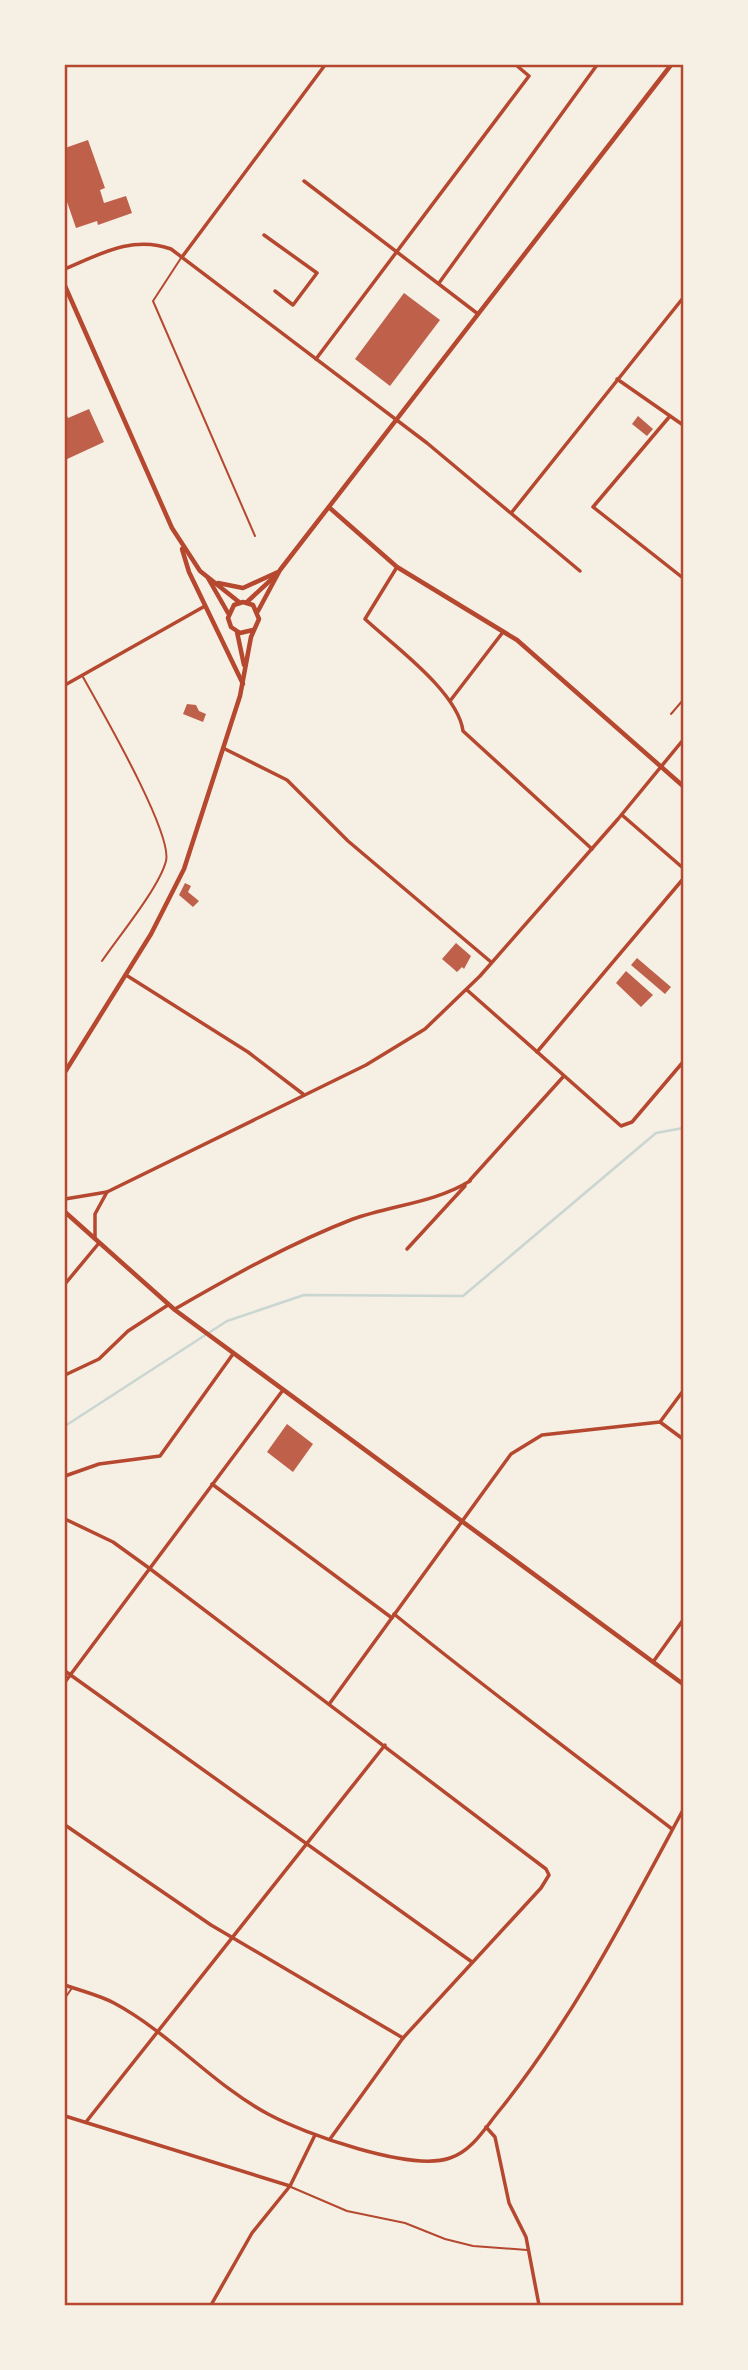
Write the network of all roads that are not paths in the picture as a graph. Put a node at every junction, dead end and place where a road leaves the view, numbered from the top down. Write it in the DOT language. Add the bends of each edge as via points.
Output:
graph roads {
  1 [pos="325,65"];
  2 [pos="516,65"];
  3 [pos="597,65"];
  4 [pos="671,65"];
  5 [pos="304,181"];
  6 [pos="264,235"];
  7 [pos="398,252"];
  8 [pos="182,257"];
  9 [pos="65,269"];
  10 [pos="439,283"];
  11 [pos="65,286"];
  12 [pos="275,291"];
  13 [pos="683,298"];
  14 [pos="480,315"];
  15 [pos="316,359"];
  16 [pos="618,379"];
  17 [pos="670,416"];
  18 [pos="398,421"];
  19 [pos="683,425"];
  20 [pos="331,509"];
  21 [pos="512,512"];
  22 [pos="255,536"];
  23 [pos="182,546"];
  24 [pos="397,567"];
  25 [pos="580,571"];
  26 [pos="279,572"];
  27 [pos="683,578"];
  28 [pos="210,579"];
  29 [pos="247,602"];
  30 [pos="239,603"];
  31 [pos="205,606"];
  32 [pos="258,611"];
  33 [pos="229,613"];
  34 [pos="253,630"];
  35 [pos="504,630"];
  36 [pos="237,631"];
  37 [pos="245,668"];
  38 [pos="83,677"];
  39 [pos="65,685"];
  40 [pos="243,685"];
  41 [pos="683,700"];
  42 [pos="450,701"];
  43 [pos="671,714"];
  44 [pos="683,740"];
  45 [pos="222,747"];
  46 [pos="661,766"];
  47 [pos="683,786"];
  48 [pos="622,815"];
  49 [pos="592,849"];
  50 [pos="683,868"];
  51 [pos="683,879"];
  52 [pos="102,961"];
  53 [pos="492,962"];
  54 [pos="126,975"];
  55 [pos="467,990"];
  56 [pos="537,1052"];
  57 [pos="683,1062"];
  58 [pos="65,1072"];
  59 [pos="564,1076"];
  60 [pos="303,1094"];
  61 [pos="470,1181"];
  62 [pos="107,1192"];
  63 [pos="65,1199"];
  64 [pos="65,1212"];
  65 [pos="97,1241"];
  66 [pos="407,1249"];
  67 [pos="65,1284"];
  68 [pos="168,1305"];
  69 [pos="175,1310"];
  70 [pos="233,1354"];
  71 [pos="65,1376"];
  72 [pos="283,1390"];
  73 [pos="683,1391"];
  74 [pos="660,1422"];
  75 [pos="683,1439"];
  76 [pos="65,1476"];
  77 [pos="212,1484"];
  78 [pos="65,1518"];
  79 [pos="462,1521"];
  80 [pos="149,1568"];
  81 [pos="393,1616"];
  82 [pos="683,1620"];
  83 [pos="653,1662"];
  84 [pos="65,1671"];
  85 [pos="71,1675"];
  86 [pos="65,1682"];
  87 [pos="683,1684"];
  88 [pos="330,1703"];
  89 [pos="385,1745"];
  90 [pos="683,1810"];
  91 [pos="65,1825"];
  92 [pos="673,1829"];
  93 [pos="307,1844"];
  94 [pos="233,1938"];
  95 [pos="472,1962"];
  96 [pos="65,1985"];
  97 [pos="72,1987"];
  98 [pos="65,1998"];
  99 [pos="158,2031"];
  100 [pos="403,2038"];
  101 [pos="65,2116"];
  102 [pos="86,2122"];
  103 [pos="486,2127"];
  104 [pos="315,2135"];
  105 [pos="330,2139"];
  106 [pos="290,2186"];
  107 [pos="530,2250"];
  108 [pos="211,2305"];
  109 [pos="539,2305"];
  1 -- 8 [label="street"];
  2 -- 7 [label="street" via="528,76"];
  3 -- 10 [label="street"];
  4 -- 14 [label="street"];
  5 -- 7 [label="street"];
  6 -- 12 [label="street" via="317,273 293,305"];
  7 -- 10 [label="street"];
  7 -- 15 [label="street"];
  8 -- 9 [label="street" via="165,247 127,244"];
  8 -- 15 [label="street"];
  8 -- 22 [label="lane" via="153,301"];
  10 -- 14 [label="street"];
  11 -- 23 [label="street"];
  13 -- 16 [label="street"];
  14 -- 18 [label="street"];
  15 -- 18 [label="street"];
  16 -- 17 [label="street"];
  16 -- 21 [label="street"];
  17 -- 19 [label="street"];
  17 -- 27 [label="street" via="593,507"];
  18 -- 20 [label="street"];
  18 -- 21 [label="street"];
  20 -- 24 [label="street"];
  20 -- 26 [label="street"];
  21 -- 25 [label="street"];
  23 -- 28 [label="street"];
  23 -- 31 [label="street"];
  24 -- 35 [label="street"];
  24 -- 42 [label="street" via="365,619"];
  26 -- 28 [label="street" via="243,587"];
  26 -- 29 [label="street"];
  26 -- 32 [label="street"];
  28 -- 30 [label="street"];
  28 -- 33 [label="street"];
  29 -- 30 [label="street"];
  29 -- 32 [label="street"];
  30 -- 33 [label="street"];
  31 -- 38 [label="street"];
  31 -- 40 [label="street"];
  32 -- 34 [label="street"];
  33 -- 36 [label="street" via="229,623"];
  34 -- 36 [label="street"];
  34 -- 37 [label="street"];
  35 -- 42 [label="street"];
  35 -- 46 [label="street"];
  36 -- 37 [label="street"];
  37 -- 40 [label="street"];
  38 -- 39 [label="street"];
  38 -- 52 [label="lane" via="166,845 166,861 157,879"];
  40 -- 45 [label="street"];
  41 -- 43 [label="lane"];
  42 -- 49 [label="street" via="459,713 463,732"];
  44 -- 46 [label="street"];
  45 -- 53 [label="street" via="287,780 348,841"];
  45 -- 54 [label="street" via="184,869"];
  46 -- 47 [label="street"];
  46 -- 48 [label="street"];
  48 -- 49 [label="street"];
  48 -- 50 [label="street"];
  49 -- 53 [label="street"];
  51 -- 56 [label="street"];
  53 -- 55 [label="street"];
  54 -- 58 [label="street"];
  54 -- 60 [label="street" via="248,1052"];
  55 -- 56 [label="street"];
  55 -- 60 [label="street" via="415,1037"];
  56 -- 59 [label="street"];
  57 -- 59 [label="street" via="629,1124 621,1126"];
  59 -- 61 [label="street"];
  60 -- 62 [label="street"];
  61 -- 66 [label="street"];
  61 -- 69 [label="street" via="437,1198 336,1226"];
  62 -- 63 [label="street"];
  62 -- 65 [label="street" via="95,1214"];
  64 -- 65 [label="street"];
  65 -- 67 [label="street"];
  65 -- 68 [label="street"];
  68 -- 69 [label="street"];
  68 -- 71 [label="street" via="128,1331 99,1359"];
  69 -- 70 [label="street"];
  70 -- 72 [label="street"];
  70 -- 76 [label="street" via="160,1456 99,1464"];
  72 -- 77 [label="street"];
  72 -- 79 [label="street"];
  73 -- 74 [label="street"];
  74 -- 75 [label="street"];
  74 -- 79 [label="street" via="542,1435 525,1443 511,1454"];
  77 -- 80 [label="street"];
  77 -- 81 [label="street"];
  78 -- 80 [label="street" via="113,1542"];
  79 -- 81 [label="street"];
  79 -- 83 [label="street"];
  80 -- 85 [label="street"];
  80 -- 88 [label="street"];
  81 -- 88 [label="street"];
  81 -- 92 [label="street"];
  82 -- 83 [label="street"];
  83 -- 87 [label="street"];
  84 -- 85 [label="street"];
  85 -- 86 [label="street"];
  85 -- 93 [label="street"];
  88 -- 89 [label="street"];
  89 -- 93 [label="street"];
  89 -- 95 [label="street" via="549,1875"];
  90 -- 92 [label="street"];
  91 -- 94 [label="street"];
  92 -- 103 [label="street" via="562,2026"];
  93 -- 94 [label="street"];
  93 -- 95 [label="street"];
  94 -- 99 [label="street"];
  94 -- 100 [label="street"];
  95 -- 100 [label="street"];
  96 -- 97 [label="street"];
  97 -- 98 [label="lane"];
  97 -- 99 [label="street" via="113,2002"];
  99 -- 102 [label="street"];
  99 -- 104 [label="street" via="227,2089"];
  100 -- 105 [label="street"];
  101 -- 102 [label="street"];
  102 -- 106 [label="street"];
  103 -- 105 [label="street" via="462,2152 433,2162 416,2162"];
  103 -- 107 [label="street" via="495,2137 506,2194"];
  104 -- 105 [label="street"];
  104 -- 106 [label="street"];
  106 -- 107 [label="lane" via="347,2211 405,2223 445,2239"];
  106 -- 108 [label="street" via="252,2233"];
  107 -- 109 [label="street"];
}
